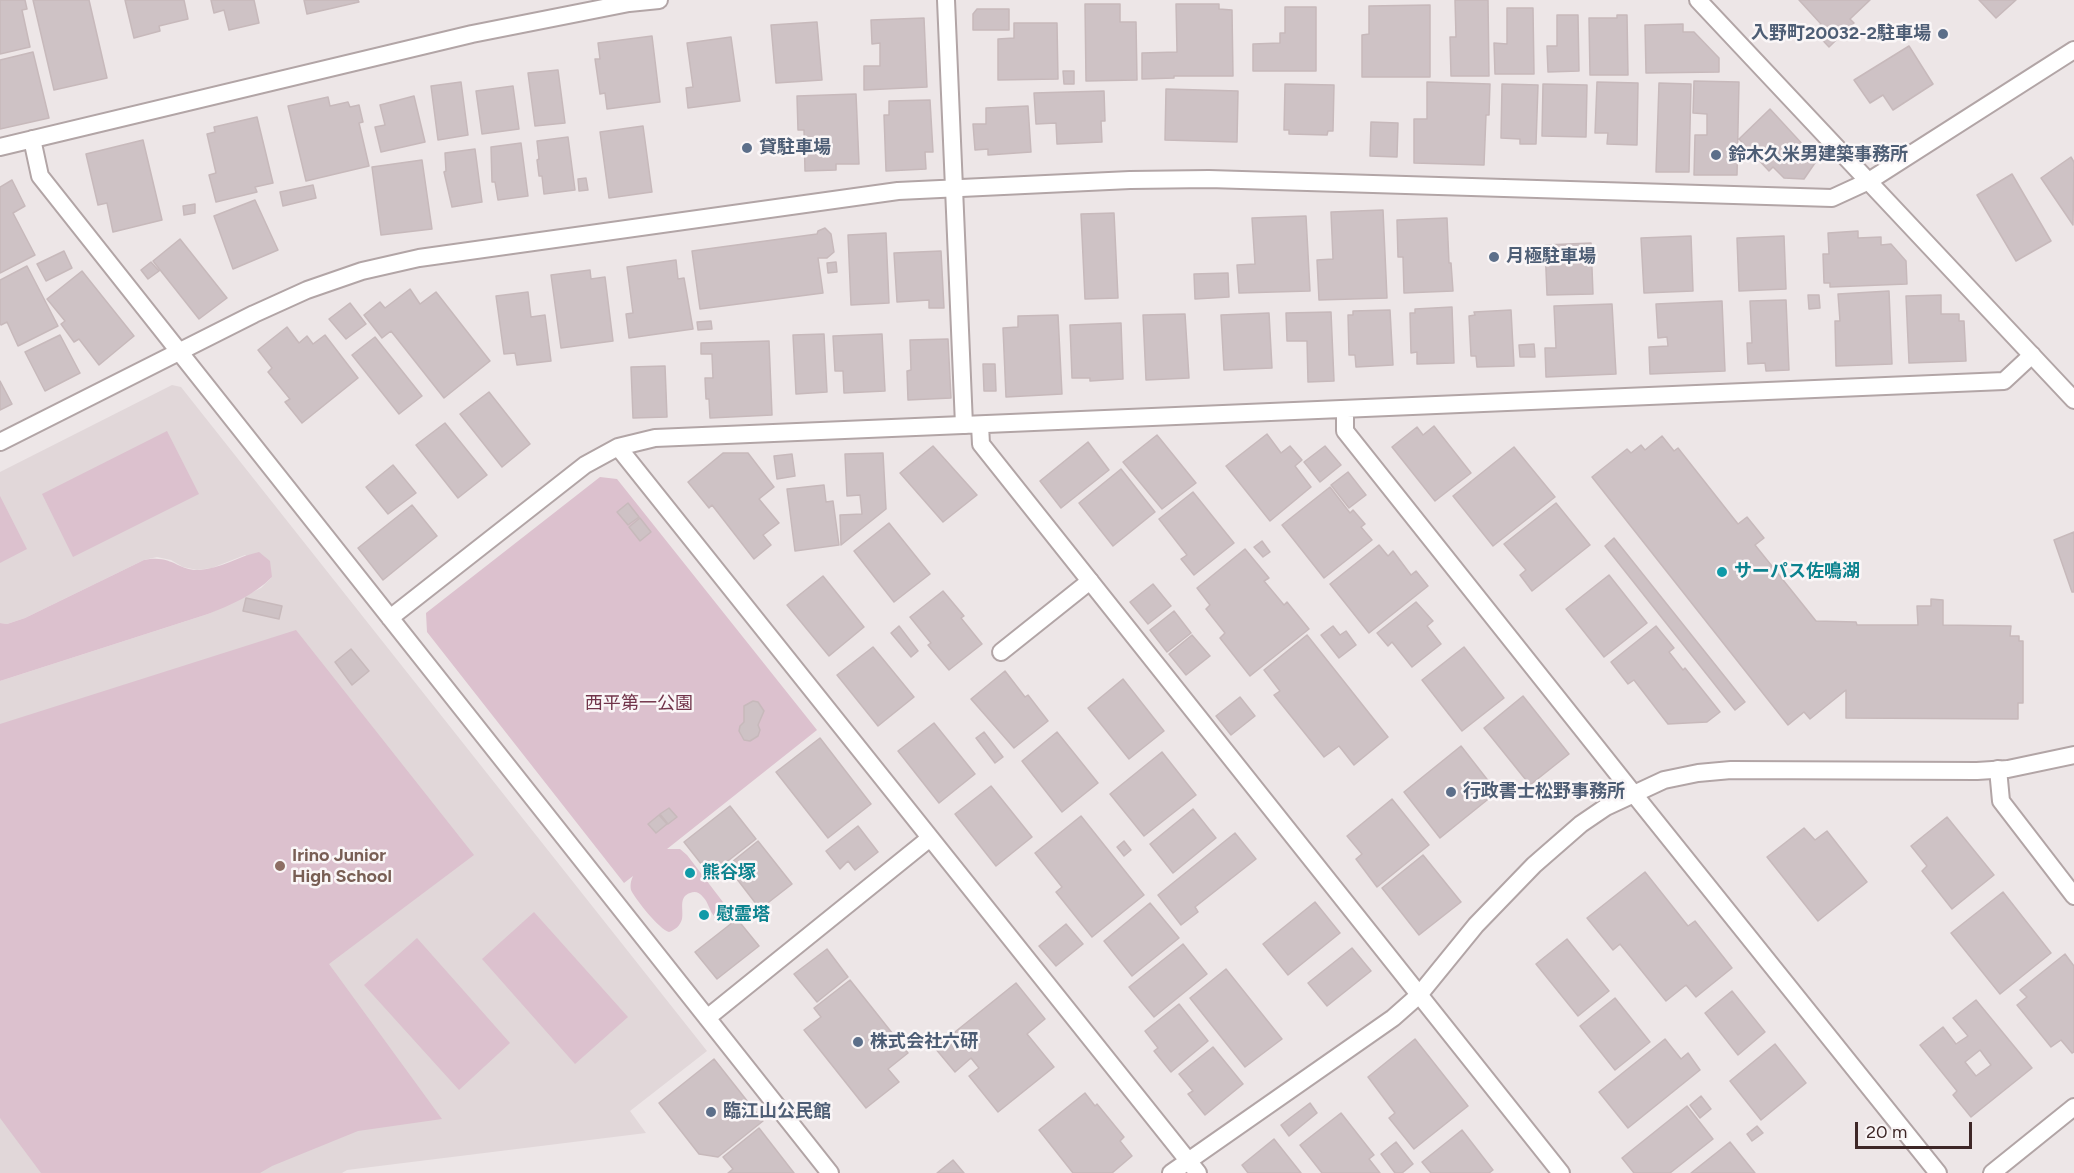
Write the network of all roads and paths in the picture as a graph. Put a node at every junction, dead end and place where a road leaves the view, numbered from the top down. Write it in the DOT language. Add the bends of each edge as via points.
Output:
graph roads {
  1 [pos="659,0"];
  2 [pos="946,0"];
  3 [pos="1698,0"];
  4 [pos="2074,50"];
  5 [pos="32,139"];
  6 [pos="0,147"];
  7 [pos="1869,181"];
  8 [pos="954,188"];
  9 [pos="179,352"];
  10 [pos="2032,355"];
  11 [pos="2074,400"];
  12 [pos="1344,409"];
  13 [pos="972,425"];
  14 [pos="0,442"];
  15 [pos="618,447"];
  16 [pos="1090,581"];
  17 [pos="390,618"];
  18 [pos="1001,652"];
  19 [pos="2074,755"];
  20 [pos="1998,769"];
  21 [pos="1633,793"];
  22 [pos="930,838"];
  23 [pos="2074,896"];
  24 [pos="1419,996"];
  25 [pos="707,1018"];
  26 [pos="2074,1107"];
  27 [pos="1193,1167"];
  28 [pos="830,1173"];
  29 [pos="1171,1173"];
  30 [pos="1560,1173"];
  31 [pos="1938,1173"];
  32 [pos="1992,1173"];
  1 -- 5 [label="street" via="472,34"];
  2 -- 8 [label="street"];
  3 -- 7 [label="street"];
  4 -- 7 [label="street"];
  5 -- 6 [label="street"];
  5 -- 9 [label="street" via="40,176"];
  7 -- 8 [label="street" via="1832,198 1199,179"];
  7 -- 10 [label="street"];
  8 -- 9 [label="street" via="897,191 419,258 362,271 307,290"];
  8 -- 13 [label="street"];
  9 -- 14 [label="street"];
  9 -- 17 [label="street"];
  10 -- 11 [label="street"];
  10 -- 12 [label="street" via="2004,381"];
  12 -- 13 [label="street"];
  12 -- 21 [label="street" via="1345,430"];
  13 -- 15 [label="street" via="655,438"];
  13 -- 16 [label="street" via="981,444"];
  15 -- 17 [label="street" via="585,465"];
  15 -- 22 [label="street"];
  16 -- 18 [label="street"];
  16 -- 24 [label="street"];
  17 -- 25 [label="street"];
  19 -- 20 [label="street"];
  20 -- 21 [label="street" via="1698,773 1664,780"];
  20 -- 23 [label="street" via="2001,801"];
  21 -- 24 [label="street" via="1581,824 1534,865 1476,925"];
  21 -- 31 [label="street"];
  22 -- 25 [label="street"];
  22 -- 27 [label="street"];
  24 -- 27 [label="street"];
  24 -- 30 [label="street"];
  25 -- 28 [label="street"];
  26 -- 32 [label="street"];
  27 -- 29 [label="street"];
}
